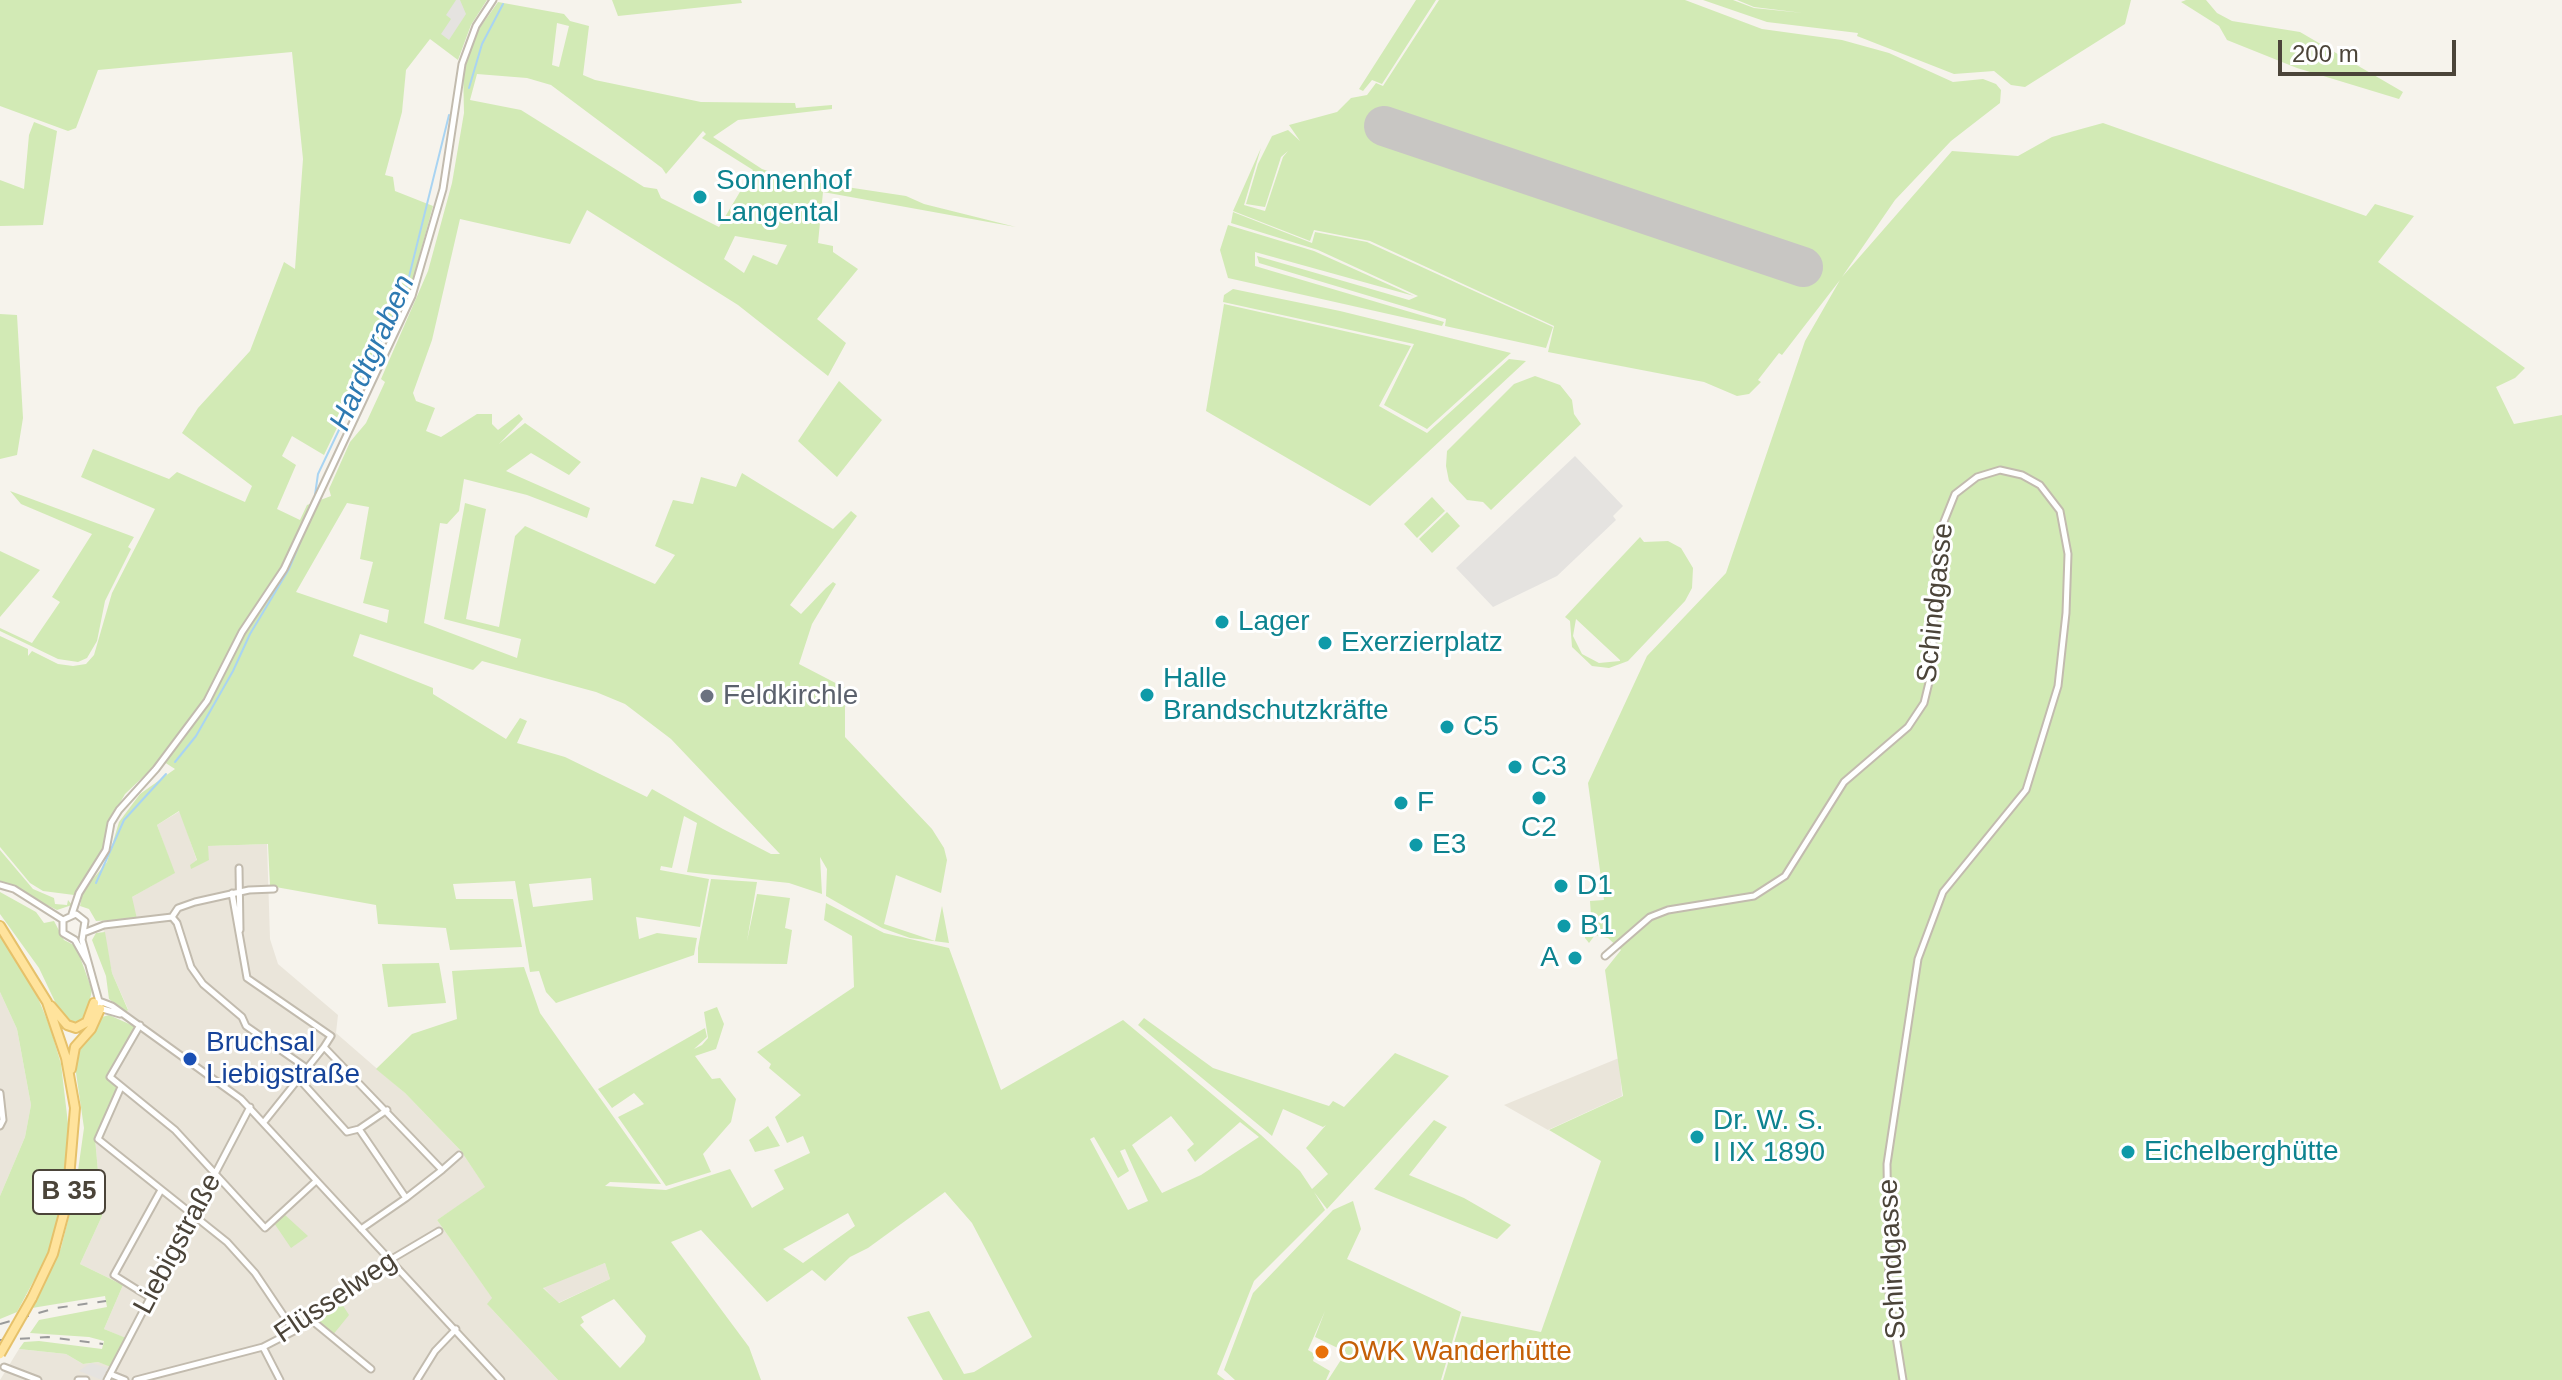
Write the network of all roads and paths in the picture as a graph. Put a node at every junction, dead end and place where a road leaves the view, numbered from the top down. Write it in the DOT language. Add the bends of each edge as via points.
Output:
graph roads {
  1 [pos="493,0"];
  2 [pos="239,868"];
  3 [pos="0,885"];
  4 [pos="274,889"];
  5 [pos="241,891"];
  6 [pos="232,893"];
  7 [pos="76,907"];
  8 [pos="72,914"];
  9 [pos="80,915"];
  10 [pos="172,917"];
  11 [pos="63,920"];
  12 [pos="85,921"];
  13 [pos="104,925"];
  14 [pos="0,926"];
  15 [pos="84,934"];
  16 [pos="239,939"];
  17 [pos="75,940"];
  18 [pos="1605,956"];
  19 [pos="92,970"];
  20 [pos="47,1002"];
  21 [pos="97,1002"];
  22 [pos="140,1025"];
  23 [pos="324,1047"];
  24 [pos="308,1069"];
  25 [pos="70,1073"];
  26 [pos="300,1080"];
  27 [pos="121,1087"];
  28 [pos="0,1093"];
  29 [pos="250,1107"];
  30 [pos="387,1110"];
  31 [pos="264,1122"];
  32 [pos="0,1126"];
  33 [pos="359,1129"];
  34 [pos="459,1155"];
  35 [pos="442,1170"];
  36 [pos="216,1172"];
  37 [pos="316,1181"];
  38 [pos="161,1190"];
  39 [pos="406,1198"];
  40 [pos="195,1214"];
  41 [pos="361,1229"];
  42 [pos="439,1231"];
  43 [pos="390,1260"];
  44 [pos="149,1297"];
  45 [pos="310,1319"];
  46 [pos="456,1329"];
  47 [pos="294,1331"];
  48 [pos="263,1347"];
  49 [pos="0,1354"];
  50 [pos="4,1367"];
  51 [pos="371,1369"];
  52 [pos="108,1377"];
  53 [pos="38,1380"];
  54 [pos="78,1380"];
  55 [pos="86,1380"];
  56 [pos="125,1380"];
  57 [pos="136,1380"];
  58 [pos="280,1380"];
  59 [pos="417,1380"];
  60 [pos="501,1380"];
  61 [pos="1903,1380"];
  1 -- 7 [label="street" via="462,64 443,189 412,296 284,569 242,632 207,701 119,810 106,850"];
  2 -- 5 [label="street"];
  3 -- 11 [label="street"];
  4 -- 5 [label="street"];
  5 -- 6 [label="street"];
  5 -- 16 [label="street"];
  6 -- 10 [label="street" via="178,908"];
  6 -- 16 [label="street"];
  7 -- 8 [label="street"];
  7 -- 9 [label="street"];
  8 -- 9 [label="street"];
  8 -- 11 [label="street"];
  9 -- 12 [label="street"];
  10 -- 13 [label="street"];
  10 -- 24 [label="street" via="203,984 246,1026"];
  11 -- 17 [label="street" via="63,933"];
  12 -- 13 [label="street"];
  12 -- 15 [label="street"];
  13 -- 15 [label="street"];
  14 -- 20 [label="main road, B 35"];
  15 -- 17 [label="street"];
  15 -- 19 [label="street"];
  16 -- 23 [label="street" via="247,978 331,1036"];
  17 -- 19 [label="street"];
  18 -- 61 [label="street, Schindgasse" via="1650,917 1754,896 1785,876 1844,782 1908,727 1924,703 1932,670 1937,539 1955,494 1977,477 2000,470 2040,485 2060,511 2068,554 2054,700 2026,790 1943,892 1918,959 1887,1164 1889,1293"];
  19 -- 21 [label="street"];
  20 -- 21 [label="main road, B 35" via="76,1028 87,1022"];
  20 -- 25 [label="main road, B 35"];
  21 -- 22 [label="street"];
  21 -- 25 [label="main road" via="91,1029 75,1047"];
  22 -- 27 [label="street" via="110,1077"];
  22 -- 29 [label="street"];
  23 -- 24 [label="street"];
  23 -- 30 [label="street"];
  24 -- 26 [label="street"];
  25 -- 49 [label="main road, B 35, bridge" via="75,1108 72,1174 61,1231"];
  26 -- 31 [label="street"];
  26 -- 33 [label="street" via="347,1132"];
  27 -- 36 [label="street"];
  27 -- 38 [label="street" via="98,1139"];
  28 -- 32 [label="street"];
  29 -- 31 [label="street"];
  29 -- 36 [label="street, Liebigstraße"];
  30 -- 33 [label="street"];
  30 -- 35 [label="street"];
  31 -- 37 [label="street"];
  33 -- 39 [label="street"];
  34 -- 35 [label="street"];
  35 -- 39 [label="street"];
  36 -- 37 [label="street" via="265,1228"];
  36 -- 40 [label="street, Liebigstraße"];
  37 -- 41 [label="street"];
  38 -- 40 [label="street"];
  38 -- 44 [label="street" via="114,1275"];
  39 -- 41 [label="street"];
  40 -- 44 [label="street, Liebigstraße"];
  40 -- 47 [label="street" via="255,1273"];
  41 -- 43 [label="street"];
  42 -- 43 [label="street, Flüsselweg"];
  43 -- 45 [label="street, Flüsselweg"];
  43 -- 46 [label="street"];
  44 -- 52 [label="street, Liebigstraße"];
  45 -- 47 [label="street, Flüsselweg"];
  45 -- 51 [label="street"];
  46 -- 59 [label="street"];
  46 -- 60 [label="street"];
  47 -- 48 [label="street, Flüsselweg"];
  48 -- 57 [label="street, Flüsselweg"];
  48 -- 58 [label="street"];
  50 -- 53 [label="street"];
  52 -- 56 [label="street"];
  54 -- 55 [label="street"];
}
